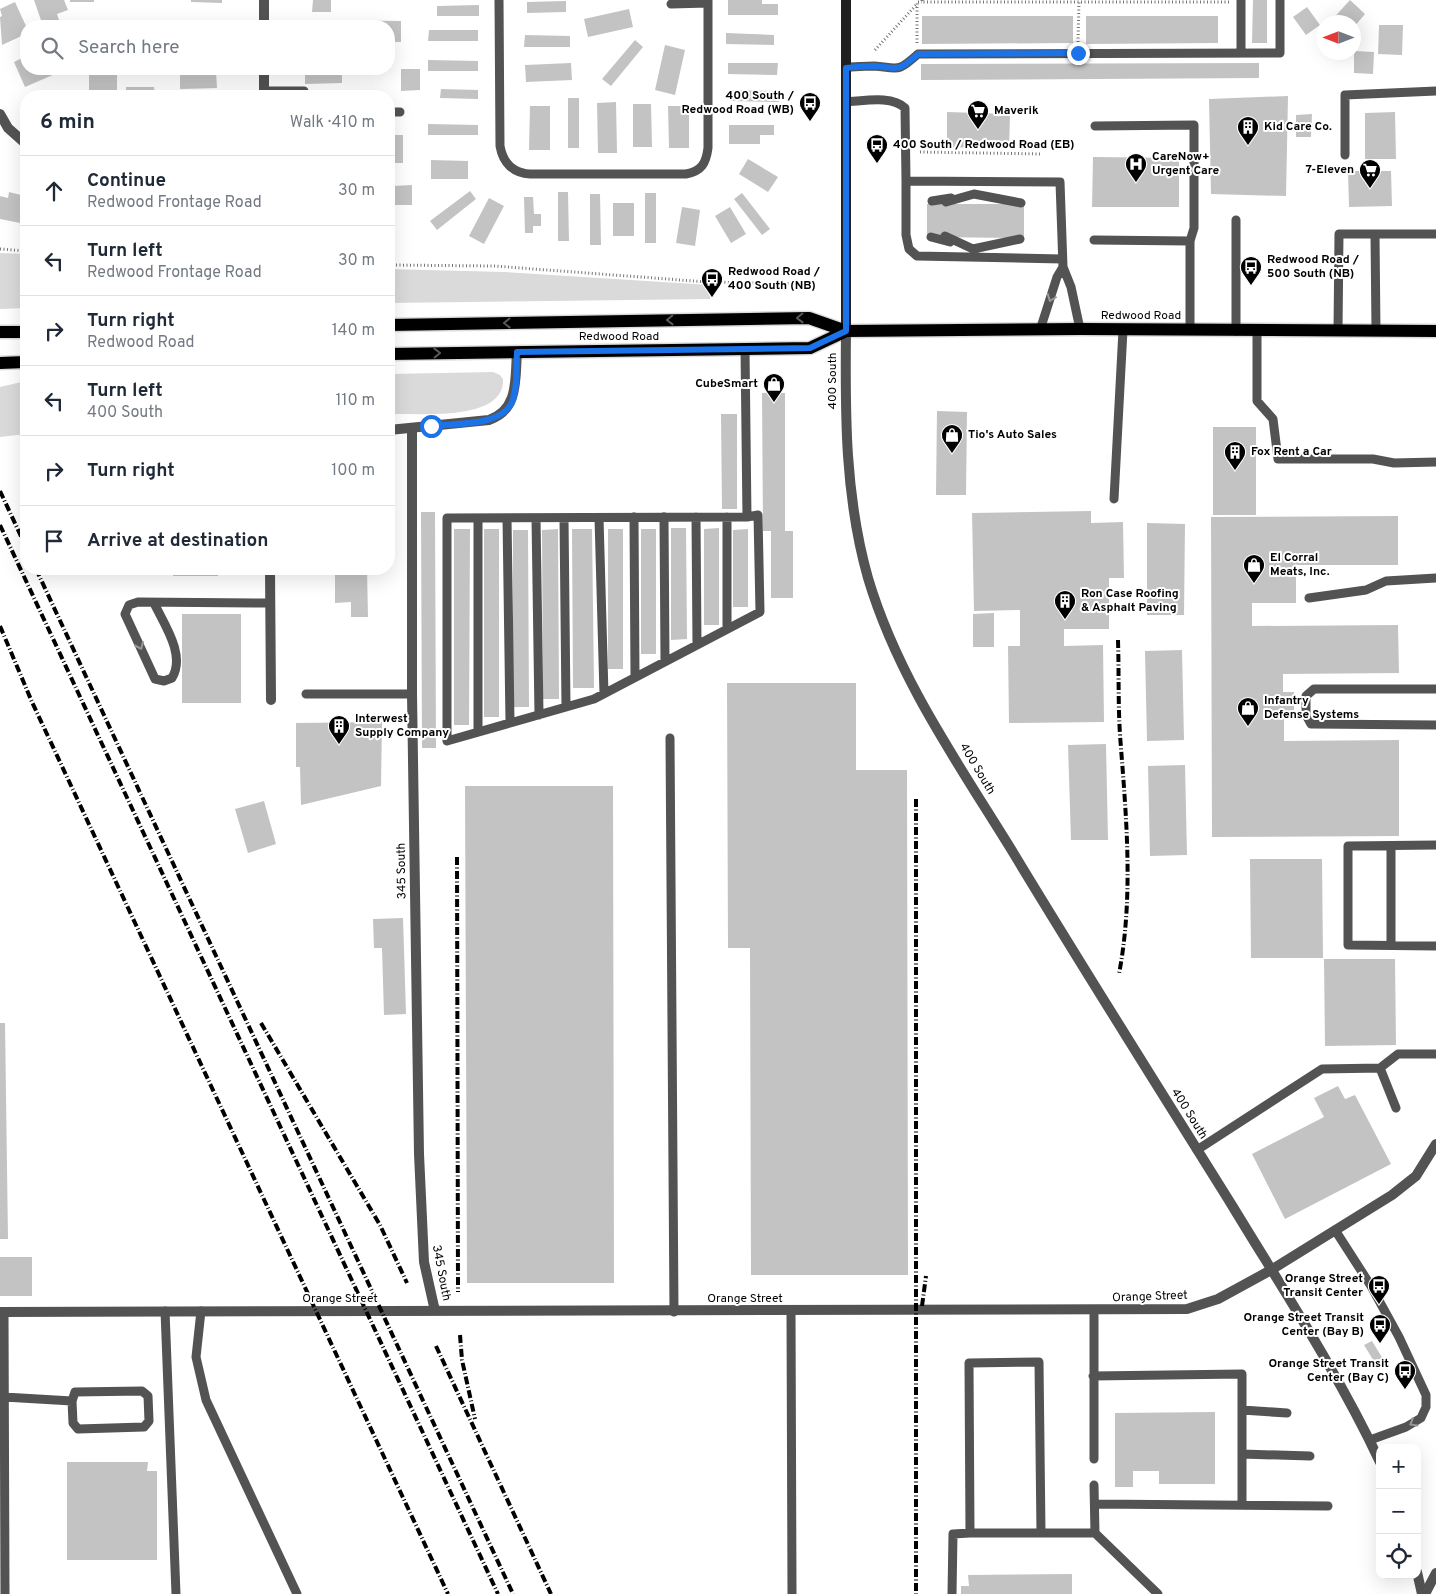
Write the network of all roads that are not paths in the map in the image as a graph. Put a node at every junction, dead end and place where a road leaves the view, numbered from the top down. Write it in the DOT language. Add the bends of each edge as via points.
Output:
graph roads {
  1 [pos="264,0"];
  2 [pos="499,0"];
  3 [pos="846,0"];
  4 [pos="1280,0"];
  5 [pos="1237,1"];
  6 [pos="708,2"];
  7 [pos="671,4"];
  8 [pos="264,20"];
  9 [pos="1241,53"];
  10 [pos="846,68"];
  11 [pos="264,75"];
  12 [pos="264,90"];
  13 [pos="1436,92"];
  14 [pos="846,102"];
  15 [pos="395,112"];
  16 [pos="400,112"];
  17 [pos="0,114"];
  18 [pos="1095,126"];
  19 [pos="20,139"];
  20 [pos="1345,155"];
  21 [pos="906,181"];
  22 [pos="974,182"];
  23 [pos="974,194"];
  24 [pos="932,201"];
  25 [pos="946,202"];
  26 [pos="965,202"];
  27 [pos="1007,202"];
  28 [pos="987,203"];
  29 [pos="1021,203"];
  30 [pos="1236,220"];
  31 [pos="1375,234"];
  32 [pos="1436,234"];
  33 [pos="945,236"];
  34 [pos="931,237"];
  35 [pos="965,237"];
  36 [pos="986,238"];
  37 [pos="1006,238"];
  38 [pos="1020,239"];
  39 [pos="1094,240"];
  40 [pos="1190,241"];
  41 [pos="974,253"];
  42 [pos="1063,263"];
  43 [pos="395,325"];
  44 [pos="1080,329"];
  45 [pos="1040,330"];
  46 [pos="1123,330"];
  47 [pos="1190,330"];
  48 [pos="846,331"];
  49 [pos="1236,331"];
  50 [pos="1257,331"];
  51 [pos="1338,331"];
  52 [pos="1376,331"];
  53 [pos="1436,331"];
  54 [pos="0,332"];
  55 [pos="20,332"];
  56 [pos="745,349"];
  57 [pos="517,352"];
  58 [pos="395,354"];
  59 [pos="20,362"];
  60 [pos="4,363"];
  61 [pos="412,429"];
  62 [pos="395,430"];
  63 [pos="1436,462"];
  64 [pos="1114,498"];
  65 [pos="664,517"];
  66 [pos="696,517"];
  67 [pos="727,517"];
  68 [pos="747,517"];
  69 [pos="478,518"];
  70 [pos="507,518"];
  71 [pos="536,518"];
  72 [pos="564,518"];
  73 [pos="600,518"];
  74 [pos="634,518"];
  75 [pos="270,575"];
  76 [pos="1436,578"];
  77 [pos="1309,598"];
  78 [pos="154,602"];
  79 [pos="270,603"];
  80 [pos="727,629"];
  81 [pos="697,645"];
  82 [pos="665,662"];
  83 [pos="635,677"];
  84 [pos="1436,689"];
  85 [pos="306,694"];
  86 [pos="412,694"];
  87 [pos="604,694"];
  88 [pos="271,700"];
  89 [pos="566,707"];
  90 [pos="539,715"];
  91 [pos="510,723"];
  92 [pos="1436,724"];
  93 [pos="478,732"];
  94 [pos="670,738"];
  95 [pos="1391,846"];
  96 [pos="1436,846"];
  97 [pos="1391,945"];
  98 [pos="1436,946"];
  99 [pos="1436,1054"];
  100 [pos="1380,1068"];
  101 [pos="1396,1108"];
  102 [pos="1436,1144"];
  103 [pos="1197,1150"];
  104 [pos="1335,1230"];
  105 [pos="1272,1270"];
  106 [pos="165,1311"];
  107 [pos="200,1311"];
  108 [pos="435,1311"];
  109 [pos="791,1311"];
  110 [pos="1094,1311"];
  111 [pos="2,1312"];
  112 [pos="674,1312"];
  113 [pos="1093,1376"];
  114 [pos="4,1397"];
  115 [pos="72,1401"];
  116 [pos="1242,1410"];
  117 [pos="1287,1413"];
  118 [pos="1370,1440"];
  119 [pos="1376,1453"];
  120 [pos="1242,1454"];
  121 [pos="1310,1456"];
  122 [pos="1094,1459"];
  123 [pos="1094,1485"];
  124 [pos="1095,1504"];
  125 [pos="1242,1504"];
  126 [pos="1328,1506"];
  127 [pos="970,1533"];
  128 [pos="1041,1533"];
  129 [pos="1096,1533"];
  130 [pos="1436,1573"];
  131 [pos="1419,1579"];
  132 [pos="6,1594"];
  133 [pos="176,1594"];
  134 [pos="297,1594"];
  135 [pos="792,1594"];
  136 [pos="952,1594"];
  137 [pos="1158,1594"];
  138 [pos="1424,1594"];
  1 -- 8 [label="street"];
  2 -- 6 [label="lane" via="501,154 509,166 522,174 686,174 701,169 708,148"];
  3 -- 10 [label="main road, 400 South"];
  4 -- 9 [label="lane" via="1280,53"];
  5 -- 9 [label="lane"];
  6 -- 7 [label="lane"];
  9 -- 10 [label="lane" via="918,54 894,70 875,66"];
  10 -- 14 [label="main road, 400 South"];
  11 -- 12 [label="street"];
  13 -- 20 [label="lane" via="1345,95"];
  14 -- 21 [label="lane" via="891,100 900,102 905,108"];
  14 -- 48 [label="main road, 400 South"];
  15 -- 16 [label="lane"];
  17 -- 19 [label="street" via="8,128"];
  18 -- 40 [label="lane" via="1194,125 1194,222"];
  21 -- 22 [label="lane"];
  21 -- 41 [label="lane" via="909,249 917,256"];
  22 -- 23 [label="lane"];
  22 -- 42 [label="lane" via="1060,182"];
  23 -- 24 [label="lane"];
  23 -- 25 [label="lane"];
  23 -- 26 [label="lane"];
  23 -- 27 [label="lane"];
  23 -- 28 [label="lane"];
  23 -- 29 [label="lane"];
  30 -- 49 [label="lane"];
  31 -- 32 [label="lane"];
  31 -- 51 [label="lane" via="1339,234"];
  31 -- 52 [label="lane"];
  33 -- 41 [label="lane"];
  34 -- 41 [label="lane"];
  35 -- 41 [label="lane"];
  36 -- 41 [label="lane"];
  37 -- 41 [label="lane"];
  38 -- 41 [label="lane"];
  39 -- 40 [label="lane"];
  40 -- 47 [label="lane"];
  41 -- 42 [label="lane"];
  42 -- 44 [label="lane"];
  42 -- 45 [label="lane, one-way"];
  48 -- 43 [label="main road, Redwood Road, one-way" via="809,318"];
  44 -- 45 [label="main road, Redwood Road"];
  44 -- 46 [label="main road, Redwood Road"];
  45 -- 48 [label="main road, Redwood Road"];
  46 -- 47 [label="main road, Redwood Road"];
  46 -- 64 [label="lane"];
  47 -- 49 [label="main road, Redwood Road"];
  48 -- 56 [label="main road, Redwood Road" via="810,348"];
  48 -- 103 [label="street, 400 South" via="846,443 854,518 869,581 897,654 943,737"];
  49 -- 50 [label="main road, Redwood Road"];
  50 -- 51 [label="main road, Redwood Road"];
  50 -- 63 [label="lane" via="1257,401 1273,419 1278,459"];
  51 -- 52 [label="main road, Redwood Road"];
  52 -- 53 [label="main road, Redwood Road"];
  54 -- 55 [label="main road"];
  56 -- 57 [label="main road, Redwood Road"];
  56 -- 68 [label="lane"];
  58 -- 57 [label="main road, Redwood Road, one-way"];
  57 -- 61 [label="street" via="512,402 498,417"];
  59 -- 60 [label="main road"];
  61 -- 62 [label="street"];
  61 -- 86 [label="street, 345 South"];
  65 -- 66 [label="lane"];
  65 -- 74 [label="lane"];
  65 -- 82 [label="lane"];
  66 -- 67 [label="lane"];
  66 -- 81 [label="lane"];
  67 -- 68 [label="lane"];
  67 -- 80 [label="lane"];
  68 -- 80 [label="lane" via="758,515 760,612"];
  69 -- 70 [label="lane"];
  69 -- 93 [label="lane"];
  69 -- 93 [label="lane" via="447,518 447,741"];
  70 -- 71 [label="lane"];
  70 -- 91 [label="lane"];
  71 -- 72 [label="lane"];
  71 -- 90 [label="lane"];
  72 -- 73 [label="lane"];
  72 -- 89 [label="lane"];
  73 -- 74 [label="lane"];
  73 -- 87 [label="lane"];
  74 -- 83 [label="lane"];
  75 -- 79 [label="street"];
  76 -- 77 [label="lane" via="1386,581 1366,590"];
  78 -- 78 [label="lane, one-way" via="129,605 126,614 155,679 164,681 177,671 176,655"];
  78 -- 79 [label="lane"];
  79 -- 88 [label="street"];
  80 -- 81 [label="lane"];
  81 -- 82 [label="lane"];
  82 -- 83 [label="lane"];
  83 -- 87 [label="lane"];
  84 -- 92 [label="lane" via="1314,689 1306,696 1306,715 1311,724"];
  85 -- 86 [label="lane"];
  86 -- 108 [label="street, 345 South" via="419,1154 424,1262"];
  87 -- 89 [label="lane"];
  89 -- 90 [label="lane"];
  90 -- 91 [label="lane"];
  91 -- 93 [label="lane"];
  94 -- 112 [label="lane"];
  95 -- 96 [label="lane"];
  95 -- 97 [label="lane"];
  95 -- 97 [label="lane" via="1348,846 1348,945"];
  97 -- 98 [label="lane"];
  99 -- 100 [label="lane" via="1398,1054"];
  100 -- 101 [label="lane"];
  100 -- 103 [label="lane" via="1322,1069"];
  102 -- 104 [label="street, Orange Street" via="1424,1167 1408,1184"];
  103 -- 105 [label="street, 400 South"];
  104 -- 105 [label="street, Orange Street"];
  104 -- 118 [label="lane, one-way" via="1371,1286 1426,1395 1426,1407 1421,1418"];
  105 -- 110 [label="street, Orange Street" via="1202,1306 1171,1310"];
  105 -- 118 [label="street, 400 South"];
  106 -- 107 [label="street, Orange Street"];
  106 -- 111 [label="street, Orange Street"];
  106 -- 133 [label="lane"];
  107 -- 108 [label="street, Orange Street"];
  107 -- 134 [label="lane" via="196,1357 206,1400"];
  108 -- 112 [label="street, Orange Street"];
  109 -- 110 [label="street, Orange Street"];
  109 -- 112 [label="street, Orange Street"];
  109 -- 135 [label="lane"];
  110 -- 113 [label="lane"];
  111 -- 114 [label="lane"];
  113 -- 116 [label="lane" via="1242,1374"];
  113 -- 122 [label="lane"];
  114 -- 115 [label="lane"];
  114 -- 132 [label="lane"];
  115 -- 115 [label="lane" via="75,1392 142,1391 148,1396 149,1421 144,1427 78,1429 73,1423"];
  116 -- 117 [label="lane"];
  116 -- 120 [label="lane"];
  118 -- 119 [label="street, 400 South"];
  120 -- 121 [label="lane"];
  120 -- 125 [label="lane"];
  123 -- 124 [label="lane"];
  124 -- 125 [label="lane"];
  124 -- 129 [label="lane"];
  125 -- 126 [label="lane"];
  127 -- 128 [label="lane"];
  127 -- 128 [label="lane" via="969,1362 1039,1362"];
  127 -- 136 [label="lane" via="953,1534"];
  128 -- 129 [label="lane"];
  129 -- 137 [label="lane"];
  130 -- 138 [label="street"];
  131 -- 138 [label="street"];
}
